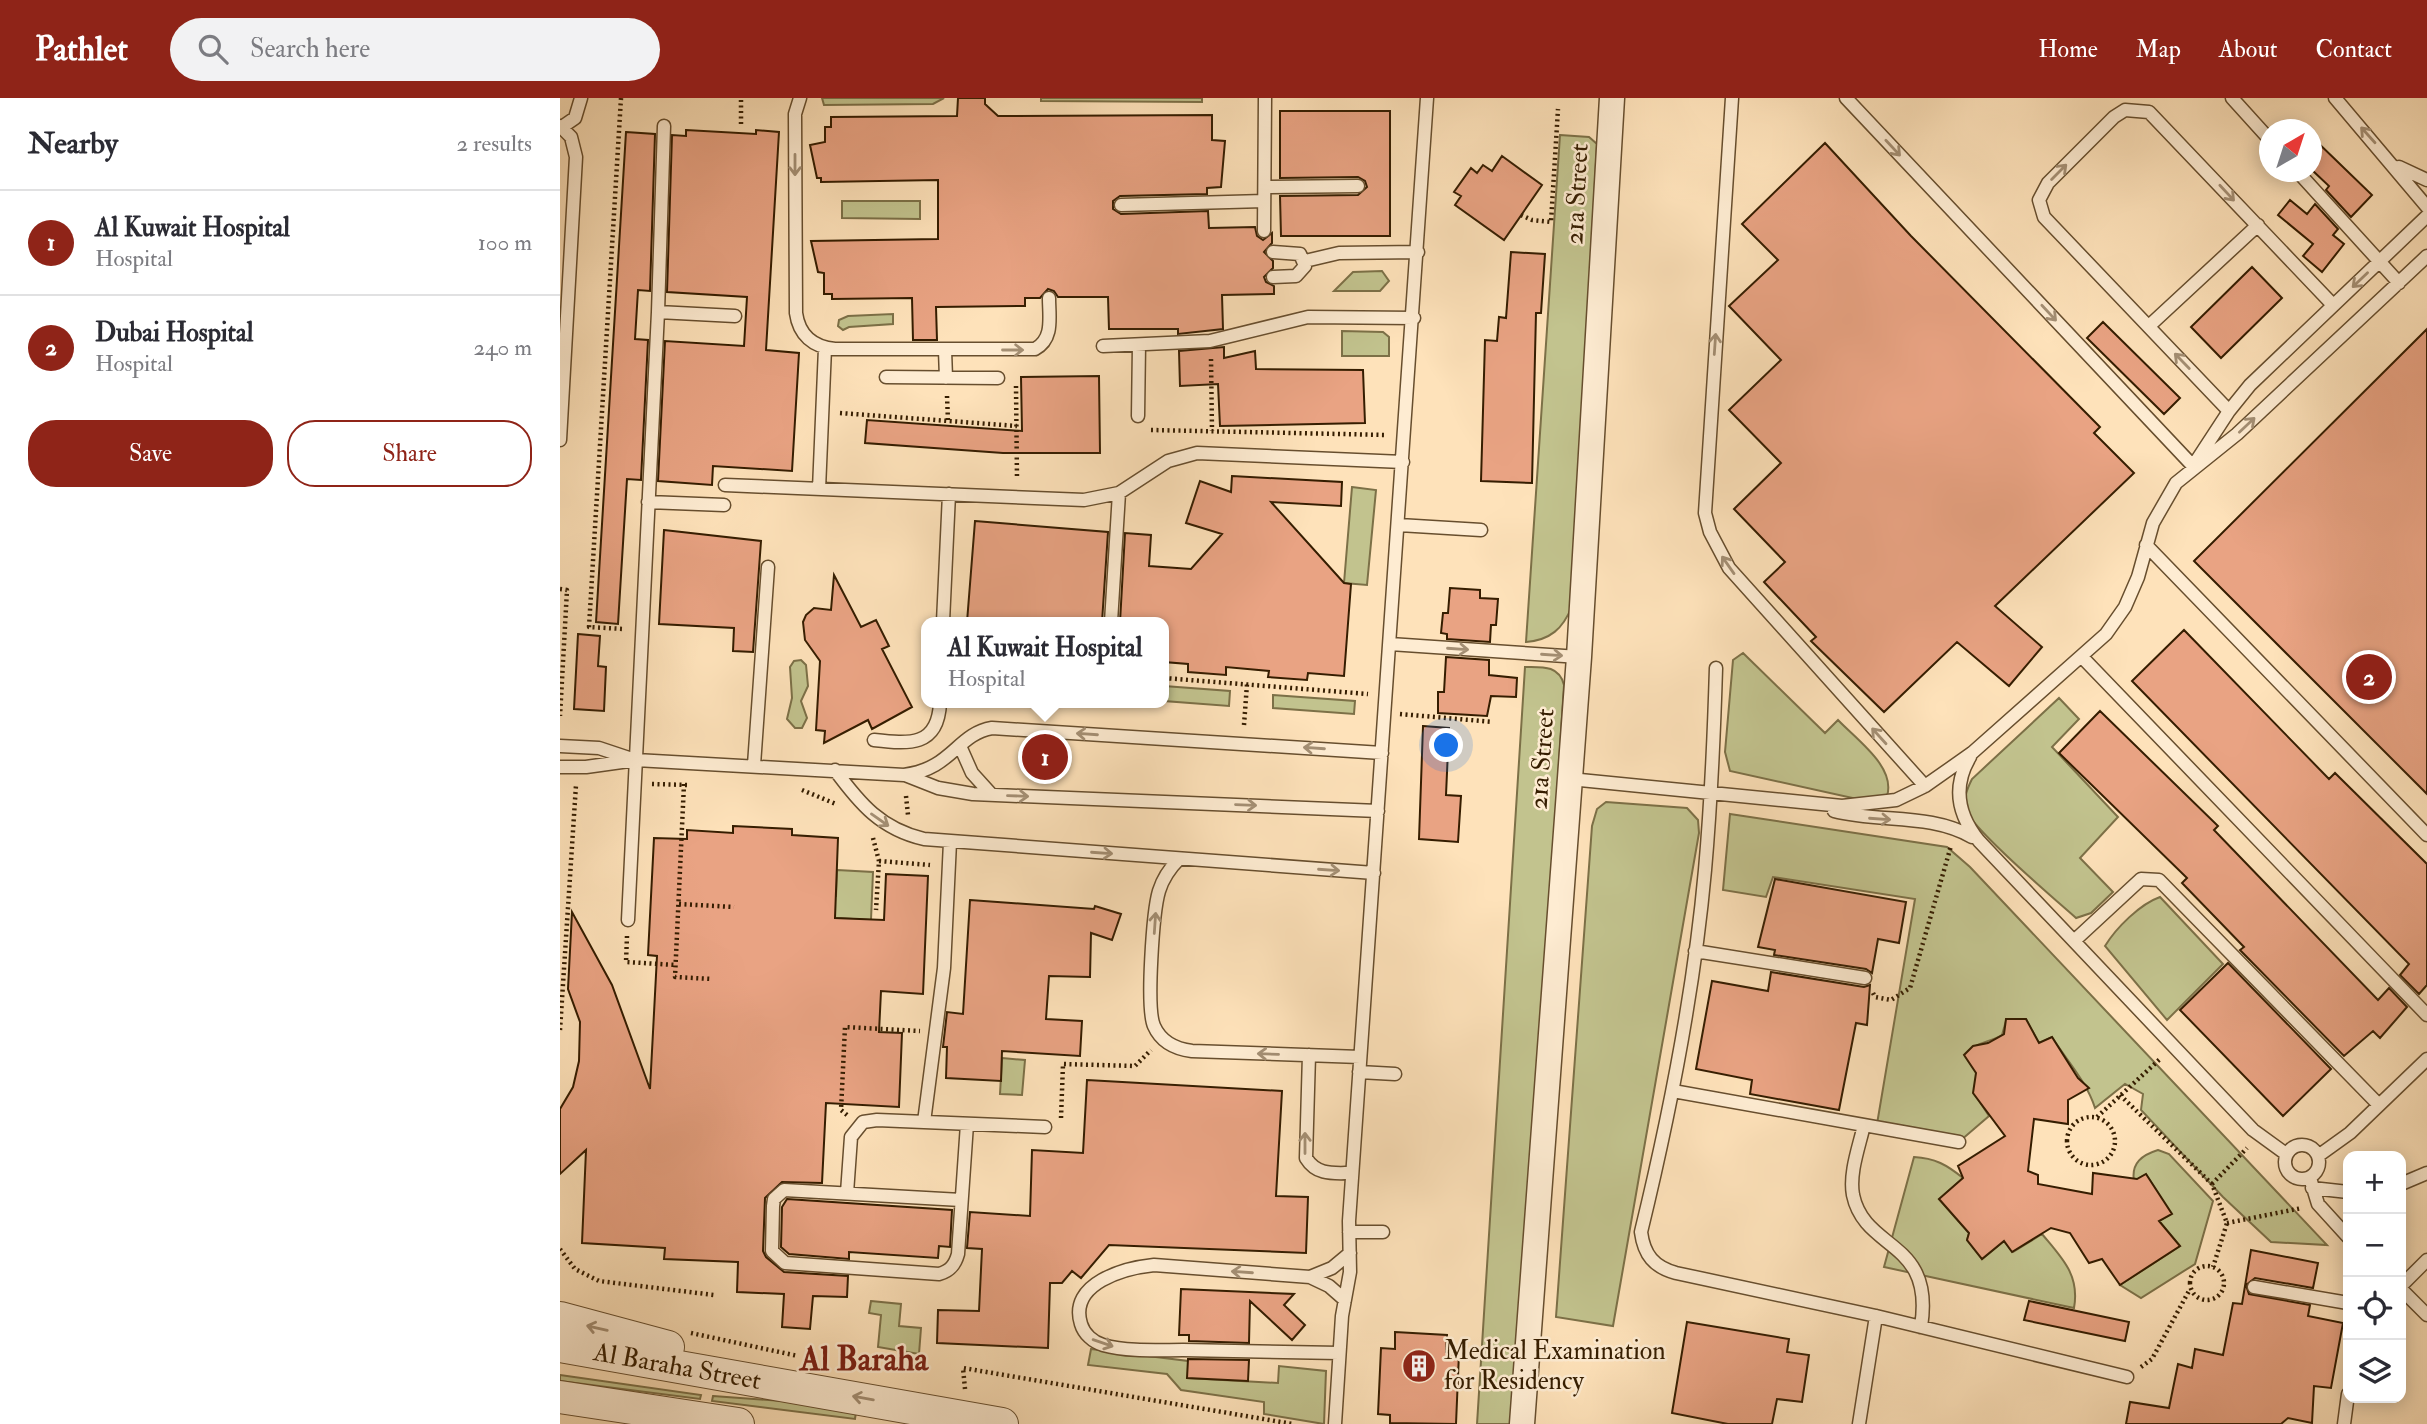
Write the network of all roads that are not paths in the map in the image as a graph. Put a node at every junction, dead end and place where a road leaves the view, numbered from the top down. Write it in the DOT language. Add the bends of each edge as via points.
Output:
graph roads {
  1 [pos="582,98"];
  2 [pos="800,98"];
  3 [pos="1265,98"];
  4 [pos="1612,98"];
  5 [pos="1732,98"];
  6 [pos="1846,98"];
  7 [pos="2232,98"];
  8 [pos="2335,98"];
  9 [pos="1427,104"];
  10 [pos="664,126"];
  11 [pos="561,127"];
  12 [pos="2259,128"];
  13 [pos="2389,159"];
  14 [pos="2427,180"];
  15 [pos="2307,182"];
  16 [pos="1358,186"];
  17 [pos="1265,187"];
  18 [pos="1264,201"];
  19 [pos="1121,205"];
  20 [pos="2427,207"];
  21 [pos="2427,216"];
  22 [pos="2258,225"];
  23 [pos="1264,231"];
  24 [pos="1273,252"];
  25 [pos="1418,252"];
  26 [pos="2427,256"];
  27 [pos="1305,261"];
  28 [pos="2380,261"];
  29 [pos="1273,277"];
  30 [pos="2399,283"];
  31 [pos="1049,298"];
  32 [pos="2333,305"];
  33 [pos="658,312"];
  34 [pos="735,316"];
  35 [pos="1414,318"];
  36 [pos="2149,326"];
  37 [pos="1139,345"];
  38 [pos="1103,346"];
  39 [pos="825,348"];
  40 [pos="945,349"];
  41 [pos="886,377"];
  42 [pos="946,378"];
  43 [pos="998,378"];
  44 [pos="2229,411"];
  45 [pos="1138,416"];
  46 [pos="560,440"];
  47 [pos="1403,462"];
  48 [pos="2193,466"];
  49 [pos="725,485"];
  50 [pos="819,489"];
  51 [pos="1119,493"];
  52 [pos="949,495"];
  53 [pos="648,502"];
  54 [pos="724,505"];
  55 [pos="1399,525"];
  56 [pos="1481,530"];
  57 [pos="2146,545"];
  58 [pos="768,567"];
  59 [pos="943,617"];
  60 [pos="1111,617"];
  61 [pos="1390,644"];
  62 [pos="1579,657"];
  63 [pos="2082,657"];
  64 [pos="1716,668"];
  65 [pos="939,708"];
  66 [pos="874,740"];
  67 [pos="560,746"];
  68 [pos="960,747"];
  69 [pos="1382,753"];
  70 [pos="1972,753"];
  71 [pos="636,760"];
  72 [pos="754,765"];
  73 [pos="560,767"];
  74 [pos="835,770"];
  75 [pos="904,775"];
  76 [pos="1570,779"];
  77 [pos="1925,786"];
  78 [pos="991,794"];
  79 [pos="1711,794"];
  80 [pos="1814,805"];
  81 [pos="1378,811"];
  82 [pos="2427,835"];
  83 [pos="1979,841"];
  84 [pos="950,842"];
  85 [pos="1179,859"];
  86 [pos="1374,873"];
  87 [pos="628,920"];
  88 [pos="2074,941"];
  89 [pos="1695,951"];
  90 [pos="1865,978"];
  91 [pos="2427,1015"];
  92 [pos="1309,1055"];
  93 [pos="1360,1057"];
  94 [pos="2427,1059"];
  95 [pos="1359,1072"];
  96 [pos="1395,1074"];
  97 [pos="1672,1091"];
  98 [pos="2379,1105"];
  99 [pos="924,1122"];
  100 [pos="967,1124"];
  101 [pos="1864,1125"];
  102 [pos="1045,1127"];
  103 [pos="1959,1142"];
  104 [pos="2286,1154"];
  105 [pos="2318,1156"];
  106 [pos="1352,1173"];
  107 [pos="2427,1173"];
  108 [pos="2311,1183"];
  109 [pos="2406,1183"];
  110 [pos="2343,1191"];
  111 [pos="846,1193"];
  112 [pos="961,1200"];
  113 [pos="1349,1232"];
  114 [pos="2343,1232"];
  115 [pos="1383,1233"];
  116 [pos="1350,1253"];
  117 [pos="2427,1260"];
  118 [pos="1310,1277"];
  119 [pos="2406,1282"];
  120 [pos="2255,1287"];
  121 [pos="2406,1292"];
  122 [pos="1345,1300"];
  123 [pos="2343,1302"];
  124 [pos="2427,1315"];
  125 [pos="1876,1316"];
  126 [pos="560,1318"];
  127 [pos="1921,1327"];
  128 [pos="560,1346"];
  129 [pos="1339,1353"];
  130 [pos="731,1374"];
  131 [pos="2127,1377"];
  132 [pos="564,1398"];
  133 [pos="2347,1403"];
  134 [pos="612,1419"];
  135 [pos="738,1424"];
  136 [pos="1002,1424"];
  137 [pos="1335,1424"];
  138 [pos="1522,1424"];
  139 [pos="1859,1424"];
  140 [pos="2344,1424"];
  1 -- 11 [label="lane" via="575,118"];
  2 -- 39 [label="lane, one-way" via="795,114 796,313 805,335"];
  3 -- 17 [label="lane"];
  4 -- 62 [label="street, 21a Street"];
  77 -- 5 [label="lane, one-way" via="1742,583 1724,559 1704,513"];
  6 -- 48 [label="lane, one-way"];
  7 -- 12 [label="lane"];
  13 -- 8 [label="lane, one-way"];
  9 -- 25 [label="lane"];
  10 -- 33 [label="lane"];
  11 -- 46 [label="lane" via="571,137 576,157"];
  13 -- 14 [label="lane"];
  13 -- 20 [label="lane"];
  15 -- 28 [label="lane"];
  16 -- 17 [label="lane"];
  17 -- 18 [label="lane"];
  18 -- 19 [label="lane"];
  18 -- 23 [label="lane"];
  21 -- 28 [label="lane"];
  22 -- 32 [label="lane"];
  22 -- 36 [label="lane"];
  36 -- 22 [label="lane, one-way" via="2040,209 2039,200 2048,183 2114,117 2125,110 2149,112"];
  24 -- 27 [label="lane" via="1296,252"];
  25 -- 27 [label="lane" via="1339,253"];
  25 -- 35 [label="lane"];
  26 -- 30 [label="lane"];
  27 -- 29 [label="lane" via="1301,274"];
  28 -- 30 [label="lane"];
  28 -- 32 [label="lane, one-way"];
  48 -- 30 [label="lane, one-way" via="2237,434"];
  40 -- 31 [label="lane, one-way" via="1035,349 1047,340"];
  32 -- 44 [label="lane"];
  33 -- 34 [label="lane"];
  33 -- 53 [label="lane"];
  35 -- 37 [label="lane" via="1308,317 1210,341"];
  35 -- 47 [label="lane"];
  44 -- 36 [label="lane, one-way"];
  37 -- 38 [label="lane"];
  37 -- 45 [label="lane"];
  39 -- 40 [label="lane"];
  39 -- 50 [label="lane"];
  40 -- 42 [label="lane"];
  41 -- 42 [label="lane"];
  42 -- 43 [label="lane"];
  44 -- 48 [label="lane"];
  47 -- 51 [label="lane" via="1212,453 1182,456"];
  47 -- 55 [label="lane"];
  48 -- 57 [label="lane" via="2163,502"];
  49 -- 50 [label="lane"];
  50 -- 52 [label="lane"];
  51 -- 52 [label="lane" via="1084,500"];
  51 -- 60 [label="lane"];
  52 -- 59 [label="lane"];
  53 -- 54 [label="lane"];
  53 -- 71 [label="lane"];
  55 -- 56 [label="lane"];
  55 -- 61 [label="lane"];
  57 -- 63 [label="lane" via="2124,607 2106,634"];
  57 -- 82 [label="lane"];
  58 -- 72 [label="lane"];
  61 -- 62 [label="lane, one-way"];
  61 -- 69 [label="lane"];
  62 -- 76 [label="street, 21a Street"];
  63 -- 70 [label="lane"];
  63 -- 91 [label="lane"];
  64 -- 79 [label="lane"];
  65 -- 66 [label="lane" via="938,720 923,738 909,743"];
  67 -- 71 [label="lane" via="599,748"];
  69 -- 68 [label="lane, one-way" via="992,728 974,734"];
  68 -- 75 [label="lane" via="941,764"];
  68 -- 78 [label="lane" via="972,773"];
  69 -- 81 [label="lane"];
  70 -- 77 [label="lane"];
  70 -- 83 [label="lane" via="1962,769 1959,798 1967,826"];
  71 -- 72 [label="lane"];
  71 -- 73 [label="lane"];
  71 -- 87 [label="lane"];
  72 -- 74 [label="lane"];
  74 -- 75 [label="lane"];
  74 -- 84 [label="lane, one-way" via="872,816 910,836"];
  75 -- 78 [label="lane" via="938,788"];
  76 -- 79 [label="lane"];
  76 -- 138 [label="street, 21a Street"];
  77 -- 80 [label="lane" via="1896,800 1868,805"];
  78 -- 81 [label="lane, one-way"];
  79 -- 80 [label="lane"];
  79 -- 89 [label="lane"];
  80 -- 83 [label="lane, one-way" via="1858,817 1924,820"];
  81 -- 86 [label="lane"];
  83 -- 88 [label="lane"];
  84 -- 85 [label="lane, one-way"];
  84 -- 99 [label="lane" via="937,1031"];
  85 -- 86 [label="lane, one-way"];
  92 -- 85 [label="lane, one-way" via="1192,1051 1163,1039 1150,1016 1157,904 1164,879"];
  86 -- 93 [label="lane"];
  88 -- 98 [label="lane" via="2141,879 2159,880"];
  88 -- 104 [label="lane" via="2260,1135"];
  89 -- 90 [label="lane"];
  89 -- 97 [label="lane"];
  92 -- 93 [label="lane"];
  106 -- 92 [label="lane, one-way" via="1323,1173 1306,1158"];
  93 -- 95 [label="lane"];
  94 -- 98 [label="lane"];
  95 -- 96 [label="lane"];
  95 -- 106 [label="lane"];
  97 -- 101 [label="lane"];
  97 -- 125 [label="lane" via="1641,1232 1650,1259 1676,1273"];
  98 -- 105 [label="lane"];
  99 -- 100 [label="lane"];
  99 -- 111 [label="lane" via="870,1120 858,1126 851,1137"];
  100 -- 102 [label="lane"];
  100 -- 112 [label="lane"];
  101 -- 103 [label="lane"];
  101 -- 127 [label="lane" via="1852,1178 1853,1195 1860,1212 1920,1277 1925,1303"];
  104 -- 105 [label="lane" via="2295,1146 2306,1145"];
  104 -- 108 [label="lane" via="2284,1166 2291,1177"];
  105 -- 108 [label="lane"];
  106 -- 113 [label="lane"];
  107 -- 109 [label="lane"];
  108 -- 110 [label="lane"];
  108 -- 114 [label="lane" via="2318,1204"];
  111 -- 112 [label="lane"];
  111 -- 112 [label="lane" via="791,1190 778,1194 771,1243 777,1258 793,1264 946,1272 958,1254"];
  113 -- 115 [label="lane"];
  113 -- 116 [label="lane"];
  116 -- 118 [label="lane" via="1332,1268"];
  116 -- 122 [label="lane"];
  117 -- 119 [label="lane"];
  118 -- 122 [label="lane"];
  118 -- 129 [label="lane, one-way" via="1141,1266 1105,1278 1087,1292 1080,1322 1092,1340 1120,1348"];
  120 -- 123 [label="lane"];
  121 -- 124 [label="lane"];
  122 -- 129 [label="lane"];
  125 -- 127 [label="lane"];
  125 -- 139 [label="lane"];
  130 -- 126 [label="street, one-way" via="660,1344"];
  127 -- 131 [label="lane"];
  128 -- 130 [label="street, Al Baraha Street"];
  129 -- 137 [label="lane"];
  136 -- 130 [label="street, Al Baraha Street, one-way"];
  132 -- 134 [label="lane"];
  132 -- 135 [label="street, Al Baraha Street"];
  133 -- 140 [label="lane"];
}
